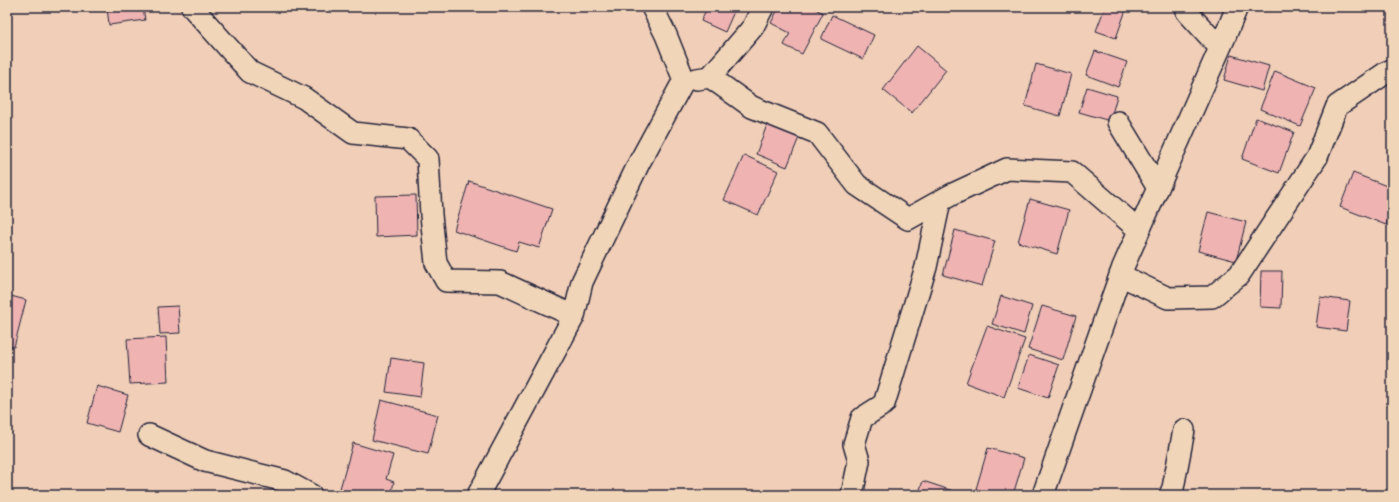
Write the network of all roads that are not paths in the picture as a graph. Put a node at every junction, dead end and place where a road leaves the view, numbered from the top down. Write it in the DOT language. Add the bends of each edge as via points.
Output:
graph roads {
  1 [pos="192,7"];
  2 [pos="652,7"];
  3 [pos="763,7"];
  4 [pos="1188,7"];
  5 [pos="1237,7"];
  6 [pos="1220,48"];
  7 [pos="1392,70"];
  8 [pos="710,77"];
  9 [pos="684,80"];
  10 [pos="1118,122"];
  11 [pos="1158,188"];
  12 [pos="940,201"];
  13 [pos="1139,230"];
  14 [pos="1120,275"];
  15 [pos="574,316"];
  16 [pos="1184,430"];
  17 [pos="149,435"];
  18 [pos="311,495"];
  19 [pos="478,495"];
  20 [pos="852,495"];
  21 [pos="1043,495"];
  22 [pos="1170,495"];
  1 -- 15 [label="street" via="250,72 304,98 353,133 408,139 428,158 436,263 446,281 500,282"];
  2 -- 9 [label="street"];
  3 -- 8 [label="street" via="753,27"];
  4 -- 6 [label="street" via="1187,12"];
  5 -- 6 [label="street"];
  6 -- 11 [label="street"];
  7 -- 14 [label="street" via="1337,106 1317,157 1239,275 1212,297 1168,298"];
  8 -- 9 [label="street"];
  8 -- 12 [label="street" via="752,107 817,133 857,184 908,219"];
  9 -- 15 [label="street" via="639,163 582,282"];
  10 -- 11 [label="street"];
  11 -- 13 [label="street"];
  12 -- 13 [label="street" via="1007,169 1072,172"];
  12 -- 20 [label="street" via="926,267 884,404 862,418 854,444 859,461"];
  13 -- 14 [label="street"];
  14 -- 21 [label="street"];
  15 -- 19 [label="street"];
  16 -- 22 [label="street"];
  17 -- 18 [label="street" via="205,461 285,481"];
}
